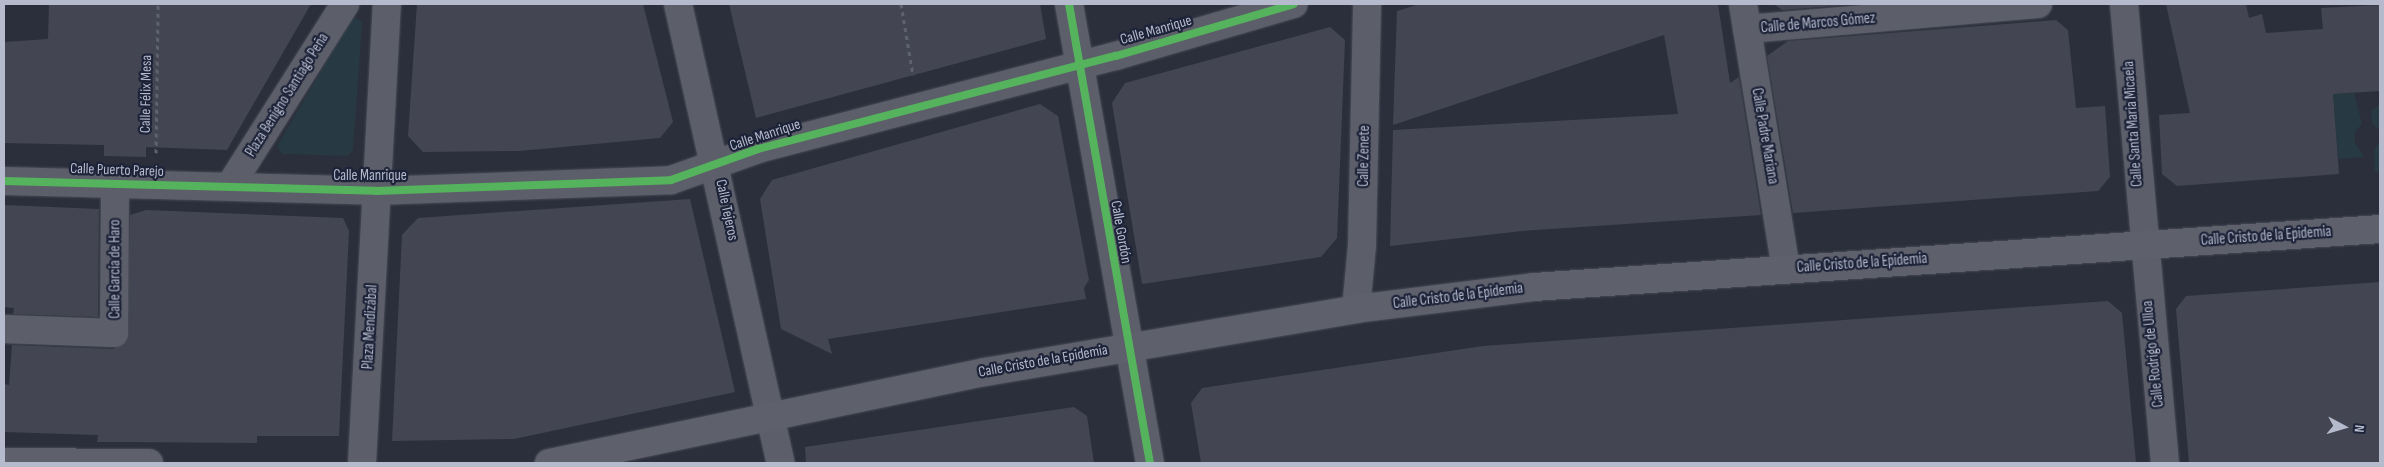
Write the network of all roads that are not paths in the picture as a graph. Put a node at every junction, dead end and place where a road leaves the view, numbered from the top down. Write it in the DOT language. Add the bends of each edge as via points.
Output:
graph roads {
  1 [pos="344,4"];
  2 [pos="387,4"];
  3 [pos="678,4"];
  4 [pos="1069,4"];
  5 [pos="1294,4"];
  6 [pos="1367,4"];
  7 [pos="2038,4"];
  8 [pos="2124,4"];
  9 [pos="1745,17"];
  10 [pos="1079,65"];
  11 [pos="718,166"];
  12 [pos="4,181"];
  13 [pos="115,184"];
  14 [pos="230,186"];
  15 [pos="376,191"];
  16 [pos="2380,229"];
  17 [pos="2142,245"];
  18 [pos="1786,268"];
  19 [pos="1356,309"];
  20 [pos="4,329"];
  21 [pos="1129,346"];
  22 [pos="771,417"];
  23 [pos="4,462"];
  24 [pos="149,463"];
  25 [pos="362,463"];
  26 [pos="549,463"];
  27 [pos="781,463"];
  28 [pos="1150,463"];
  29 [pos="2165,463"];
  1 -- 14 [label="street, Plaza Benigno Santiago Peña"];
  2 -- 15 [label="street"];
  3 -- 11 [label="street, Calle Tejeros"];
  4 -- 10 [label="street, Calle Gordón"];
  5 -- 10 [label="street, Calle Manrique"];
  6 -- 19 [label="street, Calle Zenete" via="1362,246"];
  7 -- 9 [label="street, Calle de Marcos Gómez"];
  8 -- 17 [label="street, Calle Santa María Micaela"];
  9 -- 18 [label="street, Calle Padre Mariana"];
  10 -- 11 [label="street, Calle Manrique" via="758,149"];
  10 -- 21 [label="street, Calle Gordón"];
  11 -- 15 [label="street, Calle Manrique" via="671,180"];
  11 -- 22 [label="street, Calle Tejeros"];
  12 -- 13 [label="street, Calle Puerto Parejo"];
  13 -- 14 [label="street, Calle Puerto Parejo"];
  13 -- 20 [label="street, Calle García de Haro" via="114,334"];
  14 -- 15 [label="street, Calle Manrique"];
  15 -- 25 [label="street, Plaza Mendizábal"];
  16 -- 17 [label="main road, Calle Cristo de la Epidemia"];
  17 -- 18 [label="main road, Calle Cristo de la Epidemia"];
  17 -- 29 [label="street, Calle Rodrigo de Ulloa"];
  18 -- 19 [label="main road, Calle Cristo de la Epidemia" via="1534,287"];
  19 -- 21 [label="main road, Calle Cristo de la Epidemia"];
  21 -- 22 [label="main road, Calle Cristo de la Epidemia"];
  21 -- 28 [label="street, Calle Gordón"];
  22 -- 26 [label="main road, Calle Cristo de la Epidemia"];
  22 -- 27 [label="street, Calle Tejeros"];
  23 -- 24 [label="main road"];
}
